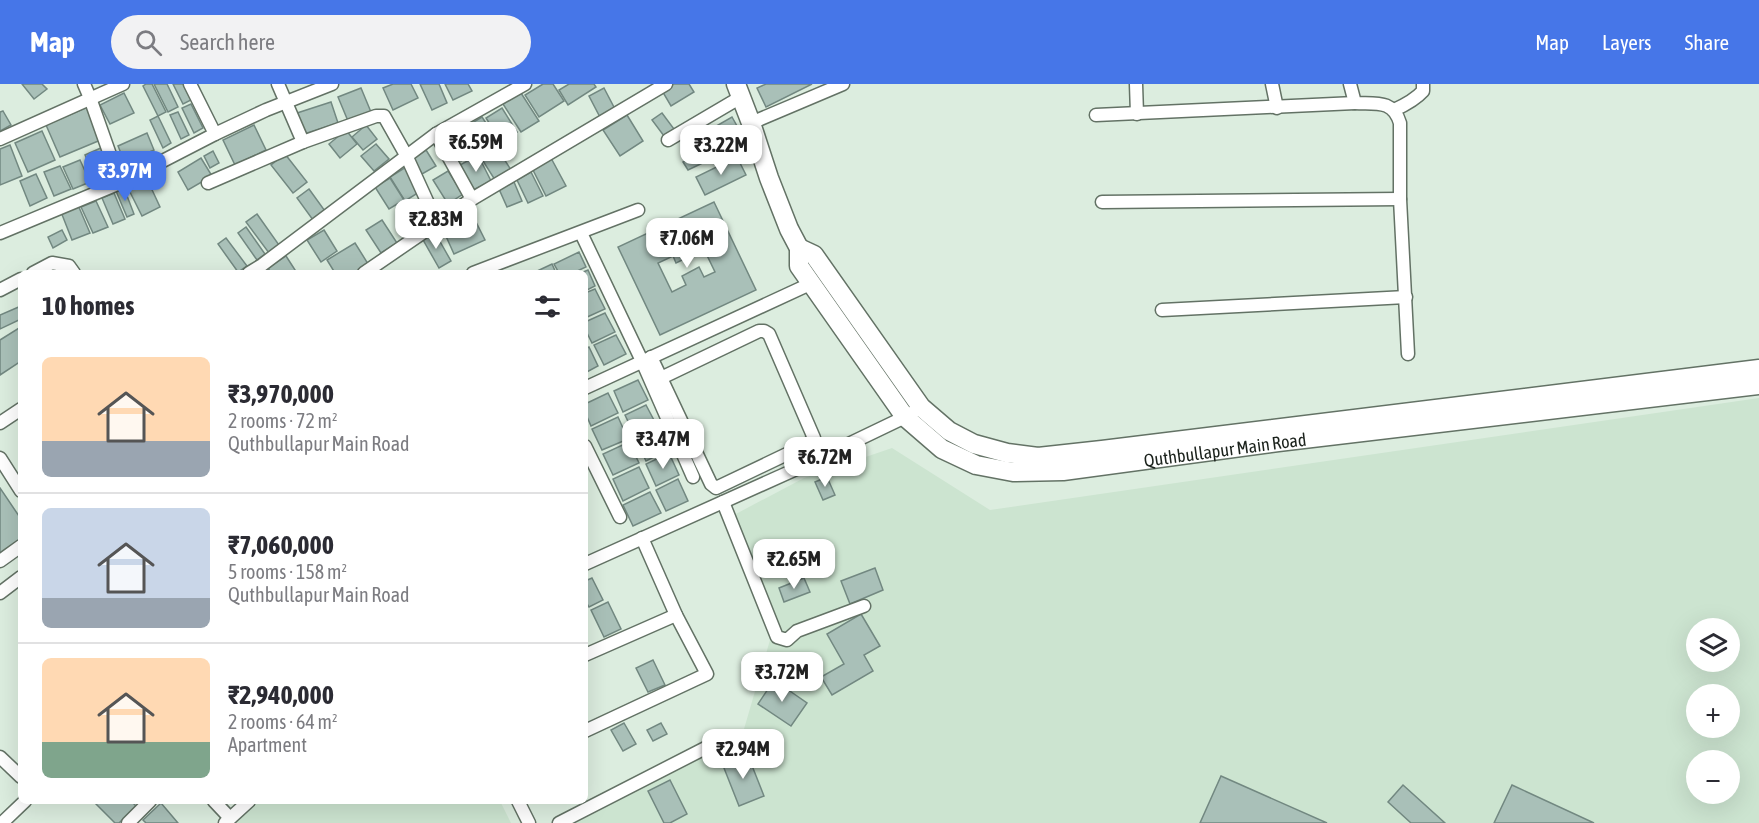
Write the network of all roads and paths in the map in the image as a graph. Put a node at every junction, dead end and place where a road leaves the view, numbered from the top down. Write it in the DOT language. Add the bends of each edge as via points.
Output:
graph roads {
  1 [pos="84,84"];
  2 [pos="123,84"];
  3 [pos="190,84"];
  4 [pos="278,84"];
  5 [pos="332,84"];
  6 [pos="525,84"];
  7 [pos="666,84"];
  8 [pos="843,84"];
  9 [pos="1136,84"];
  10 [pos="1272,84"];
  11 [pos="1350,84"];
  12 [pos="1423,84"];
  13 [pos="739,91"];
  14 [pos="90,98"];
  15 [pos="287,102"];
  16 [pos="1355,104"];
  17 [pos="1277,108"];
  18 [pos="1394,110"];
  19 [pos="1137,114"];
  20 [pos="1096,115"];
  21 [pos="751,123"];
  22 [pos="215,134"];
  23 [pos="436,134"];
  24 [pos="0,139"];
  25 [pos="668,140"];
  26 [pos="303,142"];
  27 [pos="406,156"];
  28 [pos="120,183"];
  29 [pos="208,183"];
  30 [pos="472,199"];
  31 [pos="1400,199"];
  32 [pos="1102,202"];
  33 [pos="638,210"];
  34 [pos="437,223"];
  35 [pos="0,233"];
  36 [pos="581,233"];
  37 [pos="799,248"];
  38 [pos="499,268"];
  39 [pos="265,269"];
  40 [pos="39,270"];
  41 [pos="72,270"];
  42 [pos="368,270"];
  43 [pos="18,281"];
  44 [pos="810,284"];
  45 [pos="0,290"];
  46 [pos="1406,297"];
  47 [pos="1162,310"];
  48 [pos="1408,354"];
  49 [pos="647,359"];
  50 [pos="1759,369"];
  51 [pos="661,378"];
  52 [pos="1759,385"];
  53 [pos="588,387"];
  54 [pos="18,412"];
  55 [pos="913,412"];
  56 [pos="0,423"];
  57 [pos="588,452"];
  58 [pos="0,458"];
  59 [pos="693,477"];
  60 [pos="18,486"];
  61 [pos="723,502"];
  62 [pos="620,517"];
  63 [pos="642,538"];
  64 [pos="18,548"];
  65 [pos="0,561"];
  66 [pos="588,563"];
  67 [pos="18,579"];
  68 [pos="0,593"];
  69 [pos="864,606"];
  70 [pos="676,615"];
  71 [pos="588,654"];
  72 [pos="588,730"];
  73 [pos="723,739"];
  74 [pos="0,757"];
  75 [pos="18,774"];
  76 [pos="22,804"];
  77 [pos="147,804"];
  78 [pos="215,804"];
  79 [pos="246,804"];
  80 [pos="520,804"];
  81 [pos="228,821"];
  82 [pos="2,823"];
  83 [pos="128,823"];
  84 [pos="529,823"];
  85 [pos="559,823"];
  1 -- 14 [label="street"];
  2 -- 14 [label="street"];
  3 -- 22 [label="street"];
  4 -- 15 [label="street"];
  5 -- 15 [label="street"];
  6 -- 23 [label="street"];
  7 -- 30 [label="street"];
  8 -- 21 [label="street"];
  9 -- 19 [label="street"];
  10 -- 17 [label="street"];
  11 -- 16 [label="street"];
  12 -- 18 [label="street" via="1418,96"];
  13 -- 21 [label="main road, Quthbullapur Main Road"];
  13 -- 25 [label="street"];
  14 -- 24 [label="street"];
  14 -- 28 [label="street"];
  15 -- 22 [label="street"];
  15 -- 26 [label="street"];
  16 -- 17 [label="street"];
  16 -- 18 [label="street" via="1387,105"];
  17 -- 19 [label="street"];
  18 -- 31 [label="street" via="1400,123"];
  19 -- 20 [label="street"];
  21 -- 37 [label="main road, Quthbullapur Main Road"];
  22 -- 28 [label="street"];
  23 -- 27 [label="street"];
  23 -- 30 [label="street"];
  26 -- 27 [label="street" via="380,115 387,120"];
  26 -- 29 [label="street"];
  27 -- 34 [label="street"];
  27 -- 39 [label="street"];
  28 -- 35 [label="street"];
  30 -- 34 [label="street"];
  31 -- 32 [label="street"];
  31 -- 46 [label="street"];
  33 -- 36 [label="street"];
  34 -- 42 [label="street"];
  36 -- 38 [label="street"];
  36 -- 49 [label="street"];
  37 -- 44 [label="main road, Quthbullapur Main Road" via="799,266"];
  37 -- 55 [label="main road, Quthbullapur Main Road" via="814,255"];
  40 -- 41 [label="street" via="52,263"];
  43 -- 45 [label="street"];
  44 -- 49 [label="street"];
  44 -- 55 [label="main road, Quthbullapur Main Road"];
  46 -- 47 [label="street"];
  46 -- 48 [label="street"];
  49 -- 51 [label="street"];
  49 -- 53 [label="street"];
  49 -- 59 [label="street"];
  50 -- 55 [label="main road, Quthbullapur Main Road" via="1038,457 974,444"];
  51 -- 51 [label="street" via="711,484 717,488 814,438 770,334 764,331"];
  52 -- 55 [label="main road, Quthbullapur Main Road" via="1064,471 1013,472 976,465 942,449"];
  54 -- 56 [label="street"];
  55 -- 61 [label="street"];
  57 -- 62 [label="street"];
  58 -- 60 [label="street"];
  61 -- 63 [label="street"];
  61 -- 69 [label="street" via="777,637 787,640 797,631"];
  63 -- 66 [label="street"];
  63 -- 70 [label="street"];
  64 -- 65 [label="street"];
  67 -- 68 [label="street"];
  70 -- 71 [label="street"];
  70 -- 72 [label="street" via="706,674"];
  73 -- 85 [label="street"];
  74 -- 75 [label="street"];
  76 -- 82 [label="street"];
  77 -- 83 [label="street"];
  78 -- 81 [label="street"];
  79 -- 81 [label="street"];
  80 -- 84 [label="street"];
}
